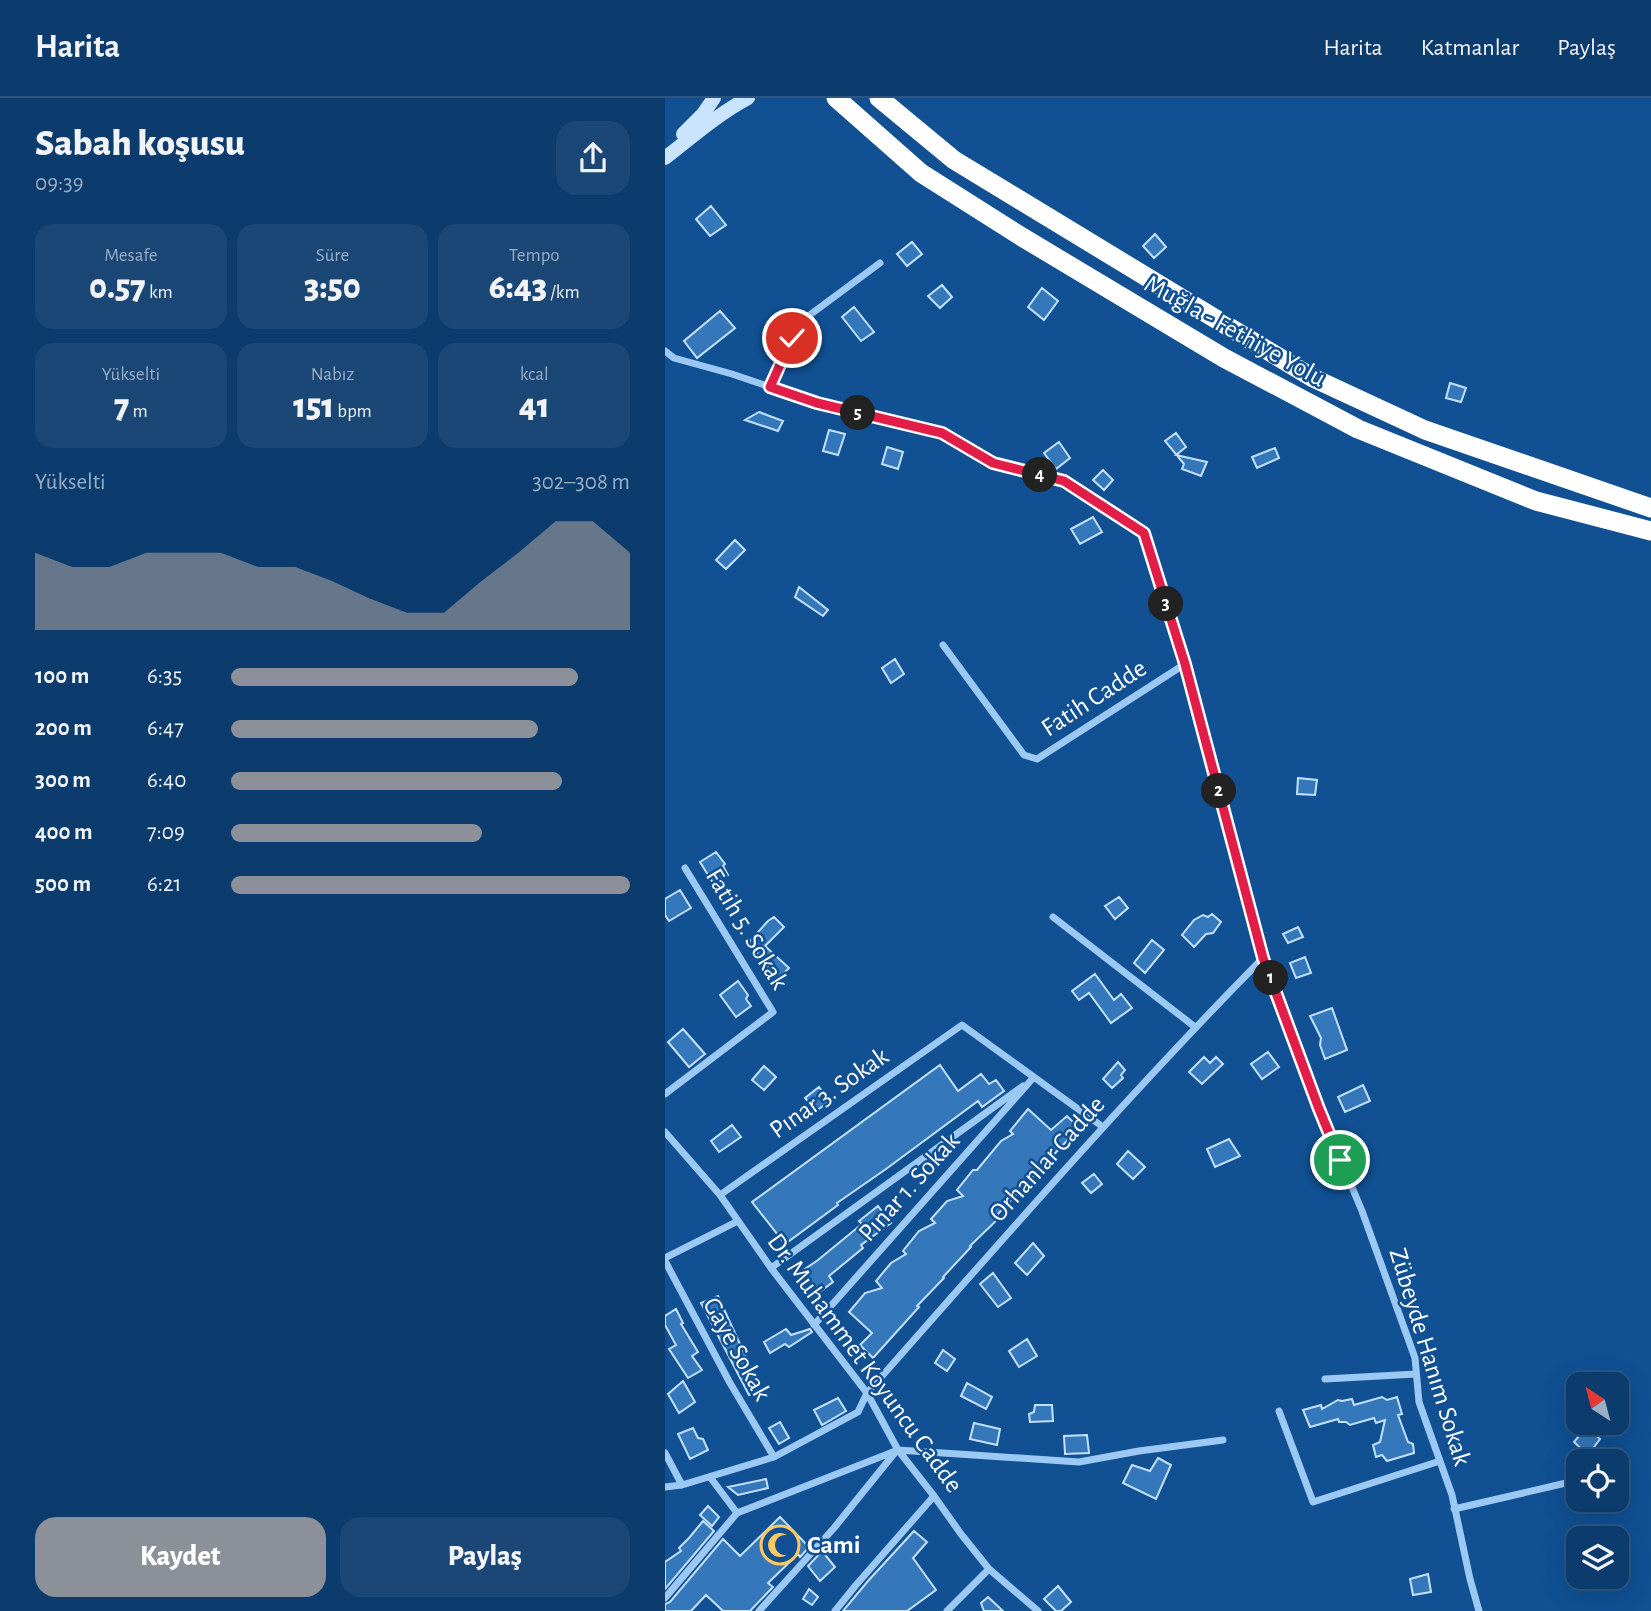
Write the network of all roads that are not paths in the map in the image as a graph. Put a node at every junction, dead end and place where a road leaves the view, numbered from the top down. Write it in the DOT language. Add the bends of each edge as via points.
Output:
graph roads {
  1 [pos="714,98"];
  2 [pos="748,98"];
  3 [pos="835,98"];
  4 [pos="879,98"];
  5 [pos="665,155"];
  6 [pos="880,263"];
  7 [pos="665,351"];
  8 [pos="770,387"];
  9 [pos="1651,508"];
  10 [pos="1651,531"];
  11 [pos="943,645"];
  12 [pos="1185,664"];
  13 [pos="685,867"];
  14 [pos="1053,917"];
  15 [pos="1263,958"];
  16 [pos="1195,1027"];
  17 [pos="1034,1077"];
  18 [pos="665,1094"];
  19 [pos="1103,1127"];
  20 [pos="665,1132"];
  21 [pos="720,1195"];
  22 [pos="738,1221"];
  23 [pos="665,1259"];
  24 [pos="771,1268"];
  25 [pos="814,1325"];
  26 [pos="1416,1374"];
  27 [pos="1325,1379"];
  28 [pos="867,1393"];
  29 [pos="1279,1411"];
  30 [pos="1223,1440"];
  31 [pos="898,1450"];
  32 [pos="665,1452"];
  33 [pos="774,1457"];
  34 [pos="1440,1461"];
  35 [pos="711,1477"];
  36 [pos="1566,1483"];
  37 [pos="682,1485"];
  38 [pos="665,1487"];
  39 [pos="934,1496"];
  40 [pos="1454,1509"];
  41 [pos="737,1513"];
  42 [pos="989,1569"];
  43 [pos="665,1598"];
  44 [pos="759,1611"];
  45 [pos="835,1611"];
  46 [pos="947,1611"];
  47 [pos="1038,1611"];
  48 [pos="1479,1611"];
  1 -- 5 [label="street"];
  2 -- 5 [label="street"];
  3 -- 10 [label="highway, Muğla - Fethiye Yolu" via="921,173 1224,359 1371,435 1536,501"];
  4 -- 9 [label="highway, Muğla - Fethiye Yolu" via="954,160 1313,378 1425,430"];
  6 -- 8 [label="street" via="807,317"];
  7 -- 8 [label="street, Zübeyde Hanım Sokak" via="674,358"];
  8 -- 12 [label="street, Zübeyde Hanım Sokak" via="942,433 993,463 1064,481 1144,533"];
  11 -- 12 [label="street, Fatih Cadde" via="1024,755 1037,759"];
  12 -- 15 [label="street, Zübeyde Hanım Sokak"];
  13 -- 18 [label="street, Fatih 5. Sokak" via="773,1012"];
  14 -- 16 [label="street"];
  15 -- 16 [label="street, Orhanlar Cadde"];
  15 -- 26 [label="street, Zübeyde Hanım Sokak" via="1366,1223 1415,1358"];
  16 -- 19 [label="street, Orhanlar Cadde"];
  17 -- 19 [label="street"];
  17 -- 21 [label="street, Pınar 3. Sokak" via="962,1025"];
  17 -- 24 [label="street"];
  17 -- 25 [label="street, Pınar 1. Sokak"];
  19 -- 28 [label="street, Orhanlar Cadde"];
  20 -- 21 [label="street, Dr. Muhammet Koyuncu Cadde"];
  21 -- 22 [label="street, Dr. Muhammet Koyuncu Cadde"];
  22 -- 23 [label="street"];
  22 -- 24 [label="street, Dr. Muhammet Koyuncu Cadde"];
  23 -- 33 [label="street, Gaye Sokak"];
  24 -- 25 [label="street, Dr. Muhammet Koyuncu Cadde"];
  25 -- 28 [label="street, Dr. Muhammet Koyuncu Cadde"];
  26 -- 27 [label="street"];
  26 -- 34 [label="street, Zübeyde Hanım Sokak" via="1419,1402"];
  28 -- 31 [label="street, Dr. Muhammet Koyuncu Cadde"];
  28 -- 33 [label="street, Orhanlar Cadde" via="858,1412"];
  29 -- 34 [label="street" via="1313,1502"];
  30 -- 31 [label="street" via="1079,1462"];
  31 -- 39 [label="street, Dr. Muhammet Koyuncu Cadde"];
  31 -- 41 [label="street"];
  31 -- 44 [label="street"];
  32 -- 37 [label="street"];
  33 -- 35 [label="street, Orhanlar Cadde"];
  34 -- 40 [label="street, Zübeyde Hanım Sokak"];
  35 -- 37 [label="street, Orhanlar Cadde"];
  35 -- 41 [label="street"];
  36 -- 40 [label="street"];
  37 -- 38 [label="street, Orhanlar Cadde"];
  39 -- 42 [label="street, Dr. Muhammet Koyuncu Cadde"];
  39 -- 45 [label="street"];
  40 -- 48 [label="street, Zübeyde Hanım Sokak"];
  41 -- 43 [label="street"];
  42 -- 46 [label="street"];
  42 -- 47 [label="street, Dr. Muhammet Koyuncu Cadde"];
}
